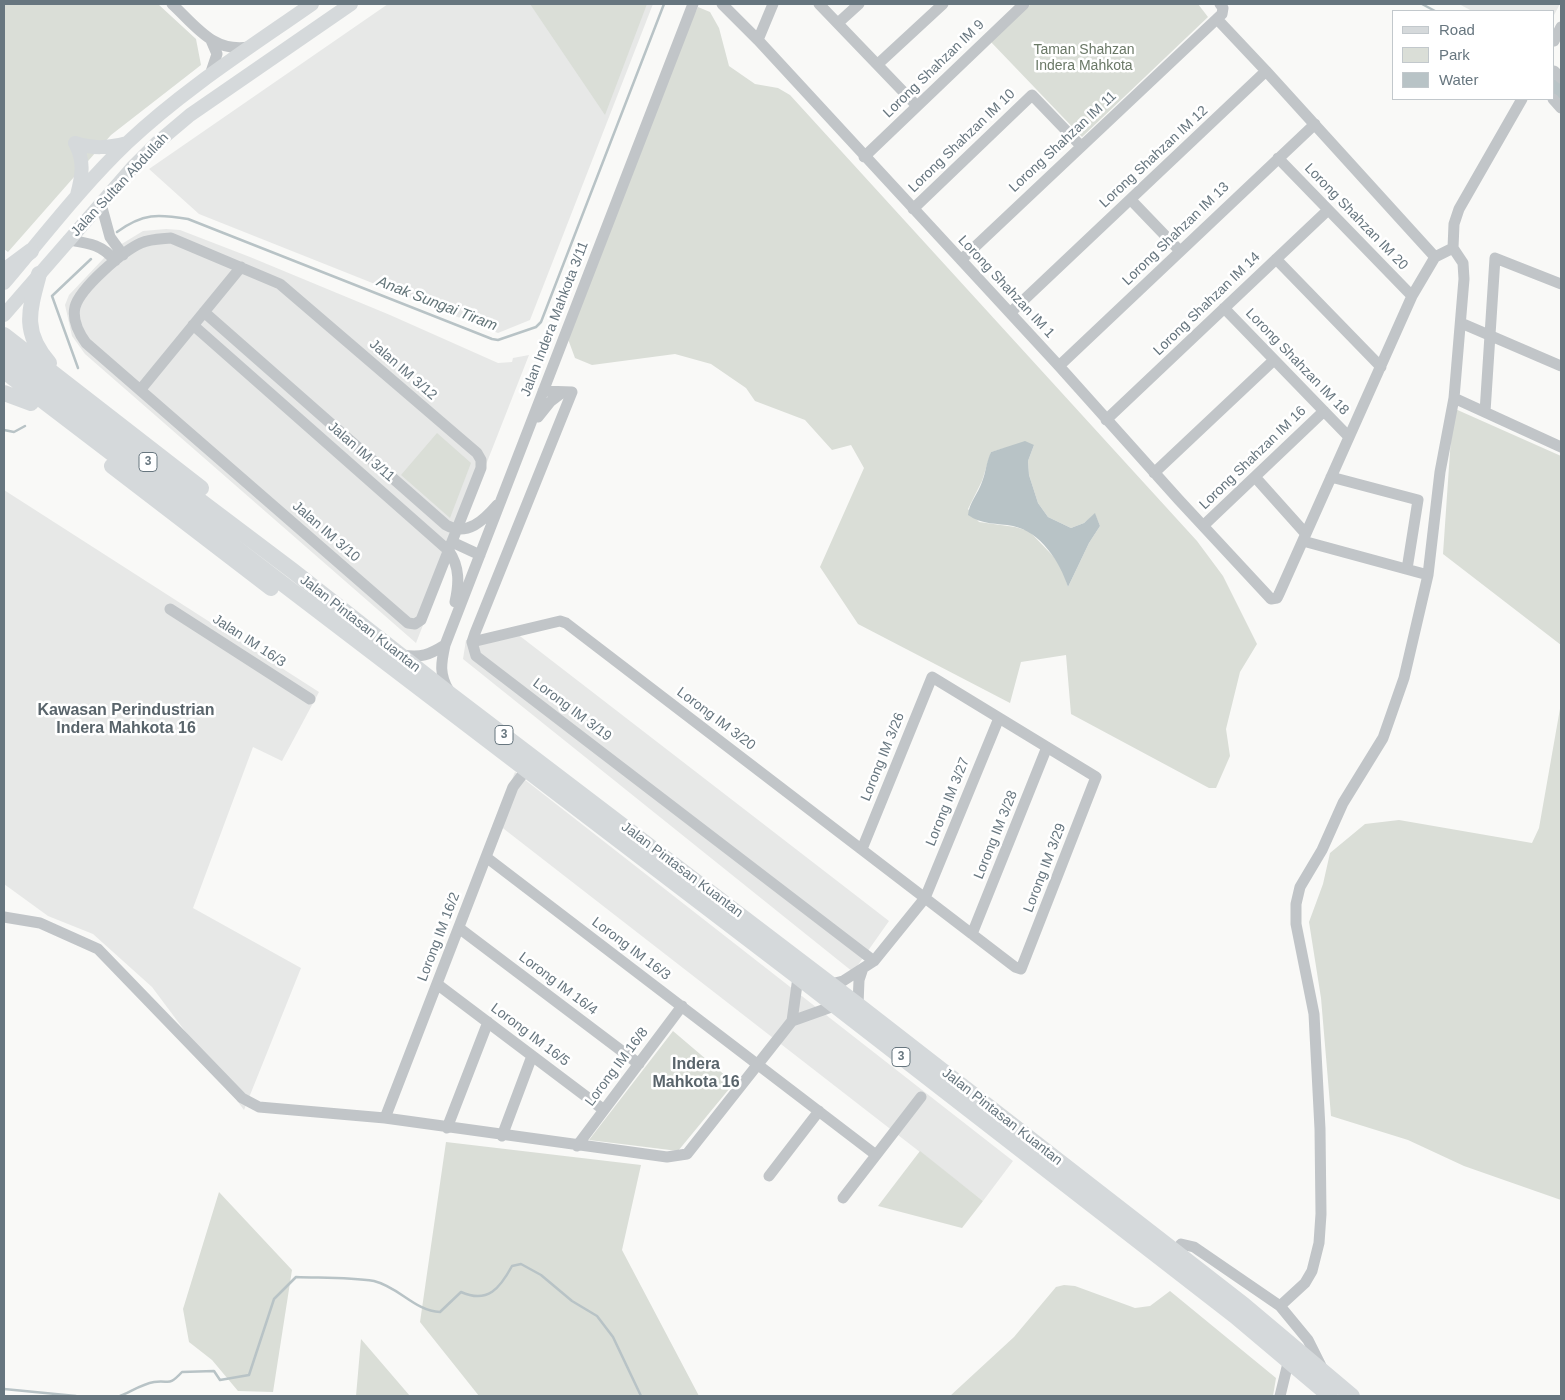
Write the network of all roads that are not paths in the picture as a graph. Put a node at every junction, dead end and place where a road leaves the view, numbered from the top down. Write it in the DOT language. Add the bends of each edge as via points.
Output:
graph roads {
  1 [pos="172,4"];
  2 [pos="312,4"];
  3 [pos="351,4"];
  4 [pos="693,4"];
  5 [pos="722,4"];
  6 [pos="773,4"];
  7 [pos="820,4"];
  8 [pos="859,4"];
  9 [pos="943,4"];
  10 [pos="1024,4"];
  11 [pos="1220,4"];
  12 [pos="1217,19"];
  13 [pos="838,23"];
  14 [pos="1561,27"];
  15 [pos="1555,39"];
  16 [pos="211,40"];
  17 [pos="758,40"];
  18 [pos="250,47"];
  19 [pos="878,64"];
  20 [pos="1266,71"];
  21 [pos="210,75"];
  22 [pos="1521,100"];
  23 [pos="917,106"];
  24 [pos="1315,124"];
  25 [pos="127,143"];
  26 [pos="1081,146"];
  27 [pos="864,157"];
  28 [pos="1278,158"];
  29 [pos="107,163"];
  30 [pos="132,168"];
  31 [pos="77,196"];
  32 [pos="1131,200"];
  33 [pos="101,204"];
  34 [pos="913,209"];
  35 [pos="1328,210"];
  36 [pos="68,240"];
  37 [pos="1453,248"];
  38 [pos="31,251"];
  39 [pos="1180,252"];
  40 [pos="1435,257"];
  41 [pos="119,258"];
  42 [pos="1276,259"];
  43 [pos="960,260"];
  44 [pos="241,267"];
  45 [pos="4,271"];
  46 [pos="39,274"];
  47 [pos="4,283"];
  48 [pos="1561,284"];
  49 [pos="1412,296"];
  50 [pos="1224,308"];
  51 [pos="204,312"];
  52 [pos="1010,313"];
  53 [pos="4,315"];
  54 [pos="1461,322"];
  55 [pos="193,325"];
  56 [pos="1490,334"];
  57 [pos="7,343"];
  58 [pos="1274,360"];
  59 [pos="552,364"];
  60 [pos="1059,366"];
  61 [pos="1381,366"];
  62 [pos="1561,366"];
  63 [pos="4,371"];
  64 [pos="4,382"];
  65 [pos="69,385"];
  66 [pos="141,389"];
  67 [pos="543,391"];
  68 [pos="567,392"];
  69 [pos="4,393"];
  70 [pos="1454,398"];
  71 [pos="31,403"];
  72 [pos="313,408"];
  73 [pos="1324,411"];
  74 [pos="1485,412"];
  75 [pos="302,420"];
  76 [pos="1106,420"];
  77 [pos="531,426"];
  78 [pos="1349,437"];
  79 [pos="1561,447"];
  80 [pos="1154,473"];
  81 [pos="1255,477"];
  82 [pos="1331,477"];
  83 [pos="507,489"];
  84 [pos="1203,526"];
  85 [pos="457,529"];
  86 [pos="1305,538"];
  87 [pos="450,546"];
  88 [pos="480,556"];
  89 [pos="1408,569"];
  90 [pos="1428,575"];
  91 [pos="288,577"];
  92 [pos="326,597"];
  93 [pos="170,609"];
  94 [pos="332,621"];
  95 [pos="452,626"];
  96 [pos="472,642"];
  97 [pos="445,645"];
  98 [pos="400,655"];
  99 [pos="451,695"];
  100 [pos="310,699"];
  101 [pos="999,718"];
  102 [pos="1047,748"];
  103 [pos="526,770"];
  104 [pos="862,849"];
  105 [pos="486,858"];
  106 [pos="925,898"];
  107 [pos="4,917"];
  108 [pos="459,928"];
  109 [pos="972,934"];
  110 [pos="874,962"];
  111 [pos="1021,969"];
  112 [pos="862,971"];
  113 [pos="798,977"];
  114 [pos="437,984"];
  115 [pos="831,984"];
  116 [pos="858,1005"];
  117 [pos="682,1006"];
  118 [pos="834,1006"];
  119 [pos="792,1021"];
  120 [pos="488,1022"];
  121 [pos="532,1056"];
  122 [pos="639,1064"];
  123 [pos="758,1064"];
  124 [pos="920,1097"];
  125 [pos="604,1110"];
  126 [pos="819,1111"];
  127 [pos="385,1118"];
  128 [pos="447,1128"];
  129 [pos="502,1136"];
  130 [pos="577,1146"];
  131 [pos="876,1155"];
  132 [pos="769,1176"];
  133 [pos="843,1198"];
  134 [pos="1174,1252"];
  135 [pos="1280,1306"];
  136 [pos="1288,1359"];
  137 [pos="1324,1371"];
  138 [pos="1280,1396"];
  139 [pos="1330,1396"];
  140 [pos="1352,1396"];
  1 -- 16 [label="street"];
  2 -- 18 [label="main road, Jalan Sultan Abdullah"];
  3 -- 30 [label="main road, Jalan Sultan Abdullah" via="190,115"];
  4 -- 59 [label="street, Jalan Indera Mahkota 3/11"];
  5 -- 17 [label="street, Lorong Shahzan IM 1"];
  6 -- 17 [label="street"];
  7 -- 13 [label="street"];
  8 -- 13 [label="street"];
  9 -- 19 [label="street"];
  10 -- 23 [label="street, Lorong Shahzan IM 9"];
  11 -- 12 [label="street" via="1224,11"];
  12 -- 20 [label="street"];
  12 -- 26 [label="street, Lorong Shahzan IM 11"];
  13 -- 19 [label="street"];
  14 -- 15 [label="street"];
  16 -- 18 [label="street" via="230,49"];
  16 -- 21 [label="street" via="217,54"];
  17 -- 27 [label="street, Lorong Shahzan IM 1"];
  18 -- 21 [label="main road, Jalan Sultan Abdullah"];
  19 -- 23 [label="street"];
  20 -- 24 [label="street"];
  20 -- 32 [label="street, Lorong Shahzan IM 12"];
  21 -- 25 [label="main road, Jalan Sultan Abdullah"];
  22 -- 37 [label="street" via="1459,209 1454,224"];
  23 -- 27 [label="street, Lorong Shahzan IM 9"];
  24 -- 28 [label="street, Lorong Shahzan IM 13"];
  24 -- 40 [label="street"];
  25 -- 29 [label="main road, Jalan Sultan Abdullah"];
  25 -- 31 [label="main road" via="91,148 75,143 82,158"];
  26 -- 34 [label="street, Lorong Shahzan IM 10" via="1032,95"];
  26 -- 43 [label="street, Lorong Shahzan IM 11"];
  27 -- 34 [label="street, Lorong Shahzan IM 1"];
  28 -- 35 [label="street, Lorong Shahzan IM 20"];
  28 -- 39 [label="street, Lorong Shahzan IM 13"];
  29 -- 30 [label="main road"];
  29 -- 31 [label="main road, Jalan Sultan Abdullah"];
  30 -- 33 [label="main road, Jalan Sultan Abdullah"];
  31 -- 38 [label="main road, Jalan Sultan Abdullah"];
  32 -- 39 [label="street"];
  32 -- 52 [label="street, Lorong Shahzan IM 12"];
  33 -- 36 [label="main road, Jalan Sultan Abdullah"];
  33 -- 41 [label="street"];
  34 -- 43 [label="street, Lorong Shahzan IM 1"];
  35 -- 42 [label="street, Lorong Shahzan IM 14"];
  35 -- 49 [label="street, Lorong Shahzan IM 20"];
  36 -- 41 [label="street" via="98,246"];
  36 -- 46 [label="main road, Jalan Sultan Abdullah"];
  37 -- 40 [label="street"];
  37 -- 54 [label="street" via="1461,257 1464,270"];
  38 -- 45 [label="highway"];
  38 -- 47 [label="main road, Jalan Sultan Abdullah"];
  39 -- 60 [label="street, Lorong Shahzan IM 13"];
  40 -- 49 [label="street"];
  41 -- 44 [label="street, Jalan IM 3/12" via="140,243 171,238"];
  41 -- 66 [label="street, Jalan IM 3/12" via="79,297 75,320 86,342"];
  42 -- 50 [label="street, Lorong Shahzan IM 14"];
  42 -- 61 [label="street"];
  43 -- 52 [label="street, Lorong Shahzan IM 1"];
  44 -- 51 [label="street"];
  44 -- 85 [label="street, Jalan IM 3/12" via="280,284 477,454 481,468"];
  46 -- 53 [label="main road, Jalan Sultan Abdullah"];
  46 -- 65 [label="highway" via="30,309 31,332 39,351"];
  48 -- 56 [label="street" via="1495,258"];
  49 -- 61 [label="street"];
  50 -- 58 [label="street, Lorong Shahzan IM 18"];
  50 -- 76 [label="street, Lorong Shahzan IM 14"];
  51 -- 55 [label="street"];
  51 -- 72 [label="street, Jalan IM 3/11"];
  52 -- 60 [label="street, Lorong Shahzan IM 1"];
  54 -- 56 [label="street"];
  54 -- 70 [label="street"];
  55 -- 66 [label="street"];
  55 -- 75 [label="street, Jalan IM 3/11"];
  56 -- 62 [label="street"];
  56 -- 74 [label="street"];
  57 -- 65 [label="highway"];
  57 -- 91 [label="highway, Jalan Pintasan Kuantan / 3"];
  58 -- 73 [label="street, Lorong Shahzan IM 18"];
  58 -- 80 [label="street"];
  59 -- 67 [label="street, Jalan Indera Mahkota 3/11"];
  59 -- 68 [label="street" via="558,386"];
  60 -- 76 [label="street, Lorong Shahzan IM 1"];
  61 -- 78 [label="street"];
  63 -- 91 [label="highway, Jalan Pintasan Kuantan / 3"];
  64 -- 71 [label="highway"];
  65 -- 92 [label="highway" via="289,557"];
  66 -- 87 [label="street, Jalan IM 3/10" via="408,623 415,624 421,620"];
  67 -- 68 [label="street"];
  67 -- 77 [label="street, Jalan Indera Mahkota 3/11"];
  68 -- 77 [label="street" via="550,402"];
  68 -- 96 [label="street"];
  69 -- 71 [label="highway"];
  70 -- 74 [label="street"];
  70 -- 90 [label="street" via="1441,463"];
  71 -- 94 [label="highway" via="282,596"];
  72 -- 75 [label="street"];
  72 -- 85 [label="street, Jalan IM 3/11" via="446,525"];
  73 -- 78 [label="street, Lorong Shahzan IM 18"];
  73 -- 81 [label="street, Lorong Shahzan IM 16"];
  74 -- 79 [label="street"];
  75 -- 87 [label="street, Jalan IM 3/11"];
  76 -- 80 [label="street, Lorong Shahzan IM 1"];
  77 -- 83 [label="street, Jalan Indera Mahkota 3/11"];
  78 -- 82 [label="street"];
  80 -- 84 [label="street, Lorong Shahzan IM 1"];
  81 -- 84 [label="street, Lorong Shahzan IM 16"];
  81 -- 86 [label="street"];
  82 -- 86 [label="street"];
  82 -- 89 [label="street" via="1418,500"];
  83 -- 85 [label="street" via="500,502 482,520 469,528"];
  83 -- 88 [label="street, Jalan Indera Mahkota 3/11"];
  84 -- 86 [label="street, Lorong Shahzan IM 1" via="1271,599 1277,598"];
  85 -- 87 [label="street, Jalan IM 3/10"];
  86 -- 89 [label="street"];
  87 -- 88 [label="street"];
  87 -- 95 [label="street, Jalan IM 3/11" via="458,577"];
  88 -- 95 [label="street, Jalan Indera Mahkota 3/11"];
  89 -- 90 [label="street"];
  90 -- 135 [label="street" via="1404,678 1383,738 1343,804 1322,850 1300,887 1296,904 1296,924 1314,1014 1321,1214 1319,1243 1312,1271 1305,1283"];
  91 -- 92 [label="highway, Jalan Pintasan Kuantan / 3"];
  91 -- 94 [label="highway, Jalan Pintasan Kuantan / 3"];
  92 -- 98 [label="highway, Jalan Pintasan Kuantan / 3"];
  93 -- 100 [label="street, Jalan IM 16/3"];
  94 -- 103 [label="highway, Jalan Pintasan Kuantan / 3"];
  95 -- 97 [label="street, Jalan Indera Mahkota 3/11"];
  96 -- 104 [label="street, Lorong IM 3/20" via="560,620 566,623"];
  96 -- 110 [label="street, Lorong IM 3/19" via="476,656"];
  97 -- 98 [label="street" via="428,656"];
  97 -- 99 [label="street, Jalan Indera Mahkota 3/11" via="440,668"];
  98 -- 99 [label="highway, Jalan Pintasan Kuantan / 3"];
  99 -- 115 [label="highway, Jalan Pintasan Kuantan / 3"];
  101 -- 102 [label="street"];
  101 -- 104 [label="street, Lorong IM 3/26" via="932,677"];
  101 -- 106 [label="street, Lorong IM 3/27"];
  102 -- 109 [label="street, Lorong IM 3/28"];
  102 -- 111 [label="street, Lorong IM 3/29" via="1096,777"];
  103 -- 105 [label="street, Lorong IM 16/2" via="513,787"];
  103 -- 113 [label="highway, Jalan Pintasan Kuantan / 3"];
  104 -- 106 [label="street, Lorong IM 3/20"];
  105 -- 108 [label="street, Lorong IM 16/2"];
  105 -- 117 [label="street, Lorong IM 16/3"];
  106 -- 109 [label="street, Lorong IM 3/20"];
  106 -- 110 [label="street, Lorong IM 3/27"];
  107 -- 127 [label="street" via="40,923 98,949 250,1103 258,1107"];
  108 -- 114 [label="street, Lorong IM 16/2"];
  108 -- 122 [label="street, Lorong IM 16/4"];
  109 -- 111 [label="street, Lorong IM 3/20"];
  110 -- 112 [label="street, Lorong IM 3/27"];
  112 -- 115 [label="street, Lorong IM 3/27"];
  112 -- 116 [label="street"];
  113 -- 118 [label="highway, Jalan Pintasan Kuantan / 3"];
  113 -- 119 [label="street"];
  114 -- 120 [label="street, Lorong IM 16/5"];
  114 -- 127 [label="street, Lorong IM 16/2"];
  115 -- 116 [label="highway, Jalan Pintasan Kuantan / 3"];
  116 -- 134 [label="highway, Jalan Pintasan Kuantan / 3"];
  117 -- 122 [label="street, Lorong IM 16/8"];
  117 -- 123 [label="street, Lorong IM 16/3"];
  118 -- 119 [label="street"];
  118 -- 136 [label="highway, Jalan Pintasan Kuantan / 3"];
  119 -- 123 [label="street"];
  120 -- 121 [label="street, Lorong IM 16/5"];
  120 -- 128 [label="street"];
  121 -- 125 [label="street, Lorong IM 16/5"];
  121 -- 129 [label="street"];
  122 -- 125 [label="street, Lorong IM 16/8"];
  123 -- 126 [label="street, Lorong IM 16/3"];
  123 -- 130 [label="street" via="687,1154 666,1157"];
  124 -- 131 [label="street"];
  125 -- 130 [label="street, Lorong IM 16/8"];
  126 -- 131 [label="street, Lorong IM 16/3"];
  126 -- 132 [label="street"];
  127 -- 128 [label="street"];
  128 -- 129 [label="street"];
  129 -- 130 [label="street"];
  131 -- 133 [label="street"];
  134 -- 135 [label="street" via="1181,1244 1194,1247"];
  134 -- 137 [label="highway, Jalan Pintasan Kuantan / 3"];
  135 -- 137 [label="street" via="1308,1340"];
  136 -- 138 [label="street"];
  136 -- 139 [label="highway, Jalan Pintasan Kuantan / 3"];
  137 -- 140 [label="highway, Jalan Pintasan Kuantan / 3"];
}
